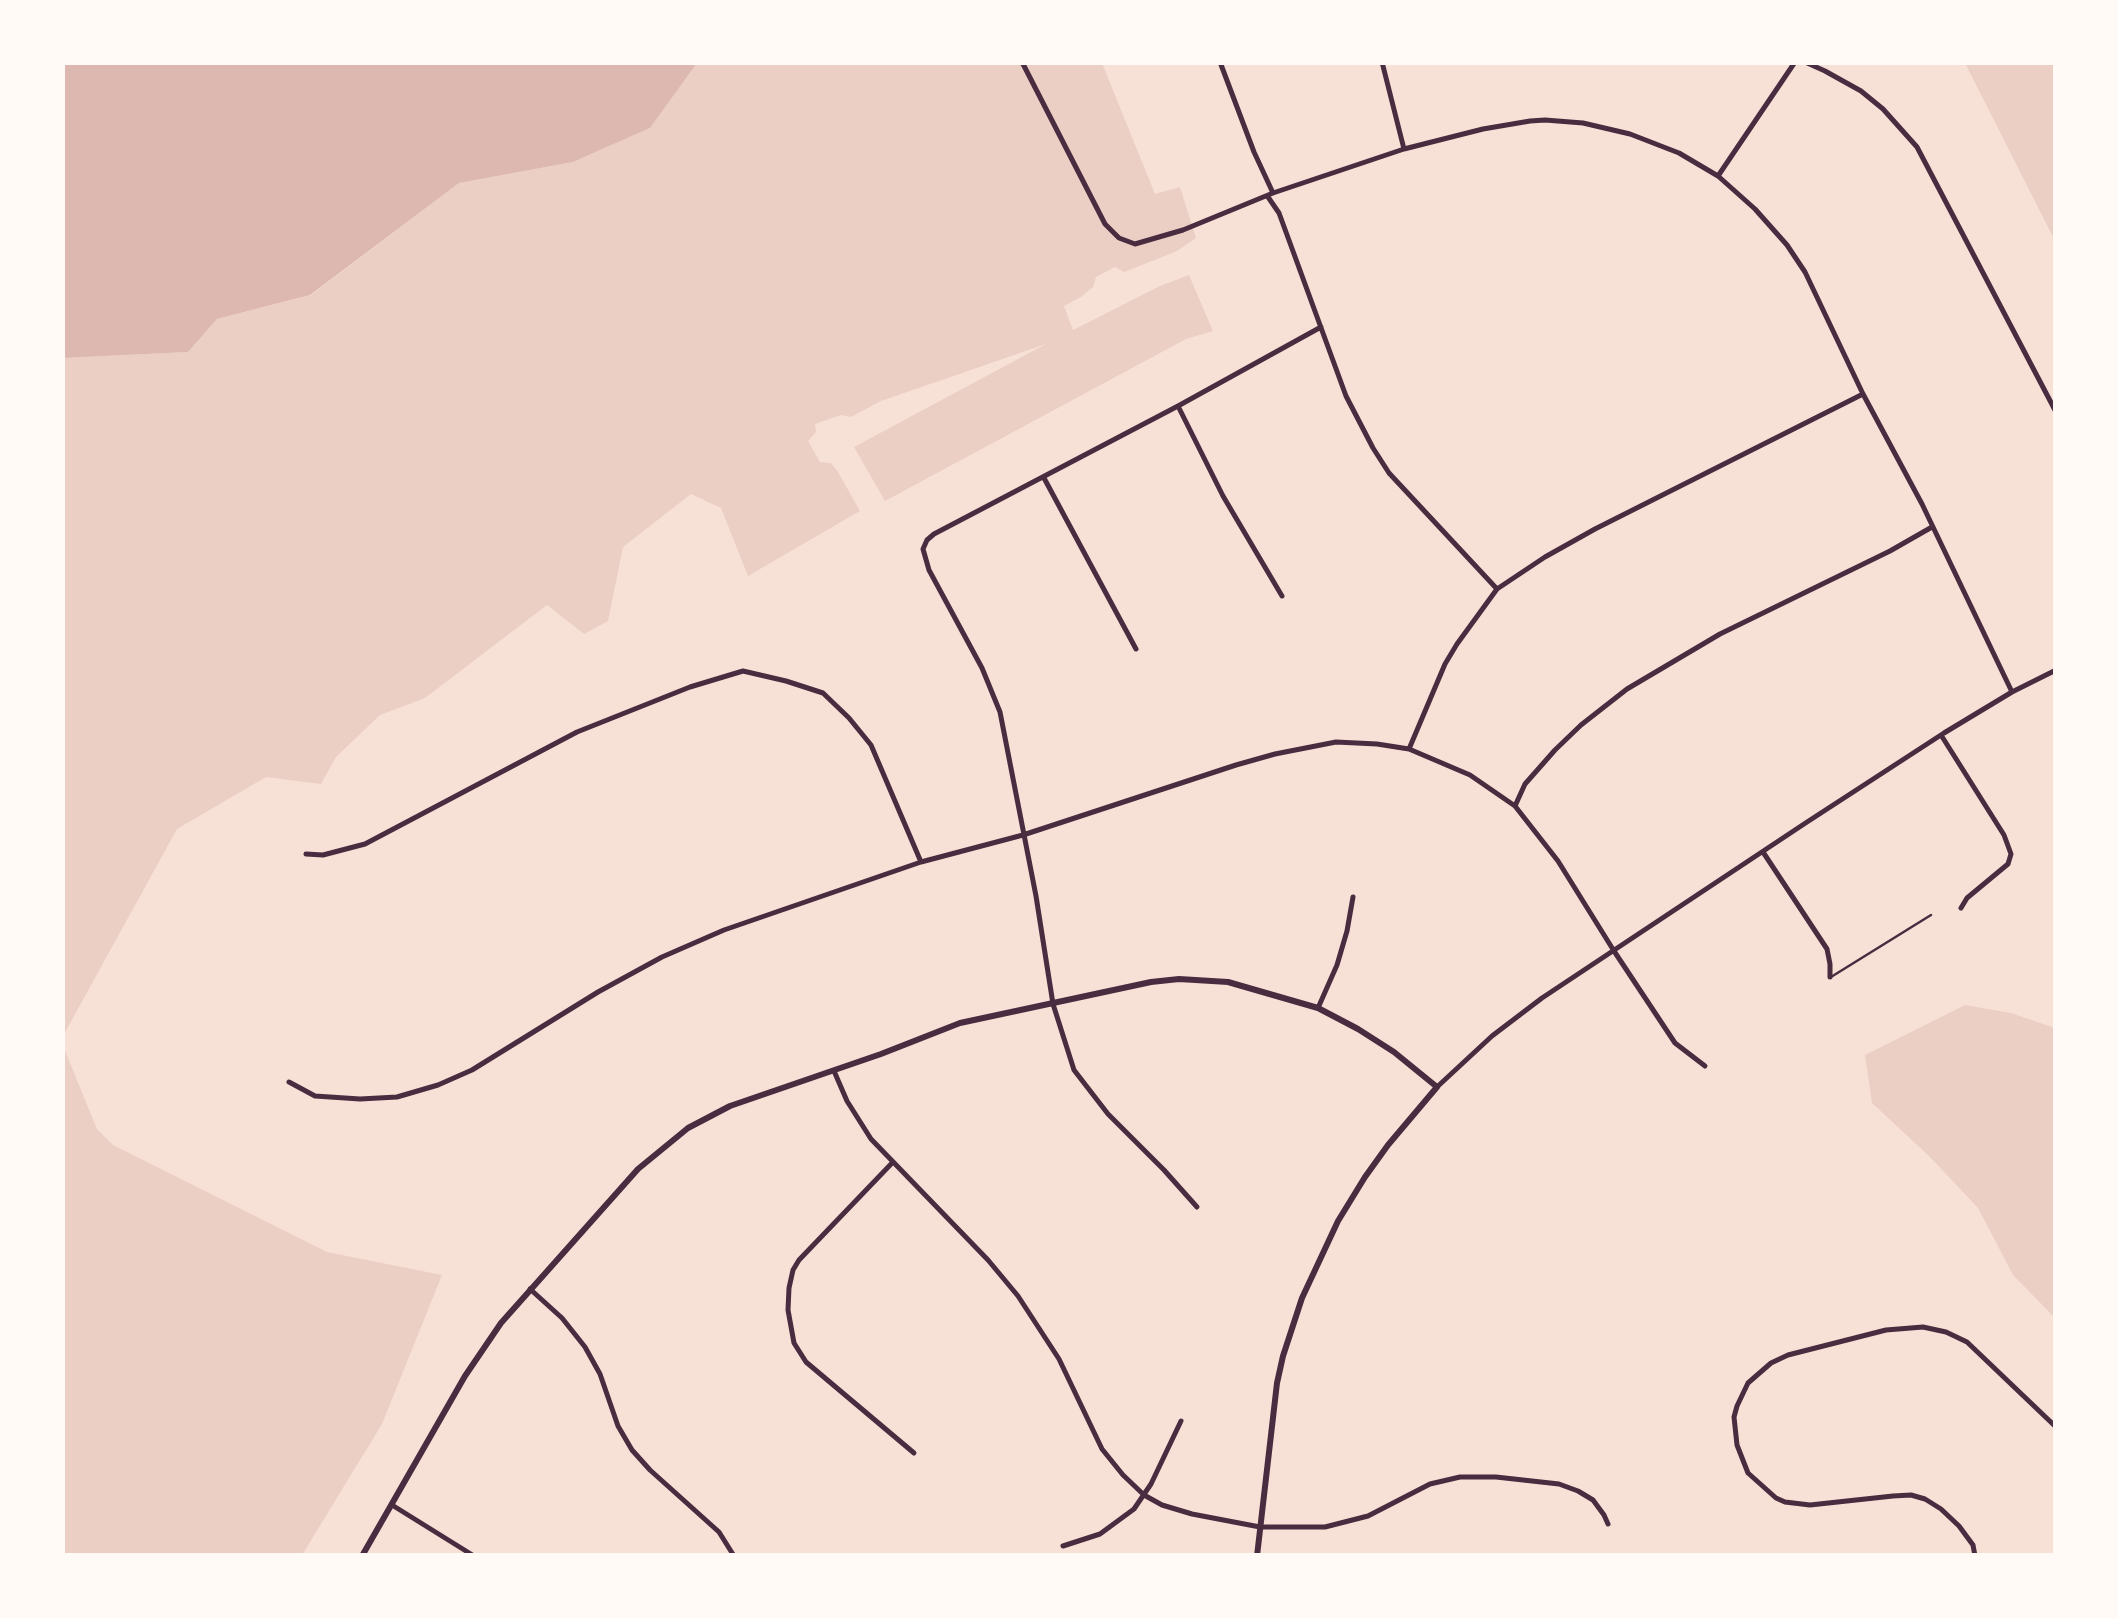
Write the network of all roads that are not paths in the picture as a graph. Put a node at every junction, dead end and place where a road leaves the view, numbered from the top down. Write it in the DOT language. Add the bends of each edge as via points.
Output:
graph roads {
  1 [pos="1022,62"];
  2 [pos="1220,62"];
  3 [pos="1382,62"];
  4 [pos="1795,62"];
  5 [pos="1805,62"];
  6 [pos="1404,149"];
  7 [pos="1718,176"];
  8 [pos="1270,195"];
  9 [pos="1321,327"];
  10 [pos="1864,394"];
  11 [pos="1178,406"];
  12 [pos="2056,412"];
  13 [pos="1044,478"];
  14 [pos="1932,527"];
  15 [pos="1497,590"];
  16 [pos="1282,596"];
  17 [pos="1136,648"];
  18 [pos="2056,670"];
  19 [pos="2012,692"];
  20 [pos="1941,735"];
  21 [pos="1409,750"];
  22 [pos="1514,806"];
  23 [pos="1023,835"];
  24 [pos="1763,852"];
  25 [pos="306,854"];
  26 [pos="921,862"];
  27 [pos="1353,897"];
  28 [pos="1961,908"];
  29 [pos="1931,915"];
  30 [pos="1614,951"];
  31 [pos="1830,978"];
  32 [pos="1053,1004"];
  33 [pos="1318,1008"];
  34 [pos="1705,1066"];
  35 [pos="834,1071"];
  36 [pos="288,1082"];
  37 [pos="1437,1087"];
  38 [pos="893,1162"];
  39 [pos="1197,1207"];
  40 [pos="530,1289"];
  41 [pos="1182,1421"];
  42 [pos="2056,1427"];
  43 [pos="914,1453"];
  44 [pos="1144,1494"];
  45 [pos="392,1505"];
  46 [pos="1608,1524"];
  47 [pos="1260,1527"];
  48 [pos="1063,1546"];
  49 [pos="362,1556"];
  50 [pos="474,1556"];
  51 [pos="734,1556"];
  52 [pos="1257,1556"];
  53 [pos="1975,1556"];
  1 -- 8 [label="street" via="1106,224 1124,242 1150,242"];
  2 -- 8 [label="street"];
  3 -- 6 [label="street"];
  4 -- 7 [label="street"];
  5 -- 12 [label="street" via="1861,91 1917,147"];
  6 -- 7 [label="street" via="1507,124 1565,121 1648,140"];
  6 -- 8 [label="street"];
  7 -- 10 [label="street" via="1795,256"];
  8 -- 9 [label="street"];
  9 -- 11 [label="street"];
  9 -- 15 [label="street" via="1381,462"];
  10 -- 14 [label="street"];
  10 -- 15 [label="street" via="1596,529"];
  11 -- 13 [label="street"];
  11 -- 16 [label="street"];
  13 -- 17 [label="street"];
  13 -- 23 [label="street" via="934,534 923,548 1000,712"];
  14 -- 19 [label="street"];
  14 -- 22 [label="street" via="1720,634 1614,698 1542,764"];
  15 -- 21 [label="street" via="1445,664"];
  18 -- 19 [label="street"];
  19 -- 20 [label="street"];
  20 -- 24 [label="street"];
  20 -- 28 [label="street" via="2011,854"];
  21 -- 22 [label="street" via="1470,775"];
  21 -- 23 [label="street" via="1336,742 1275,754"];
  22 -- 30 [label="street"];
  23 -- 26 [label="street"];
  23 -- 32 [label="street"];
  24 -- 30 [label="street"];
  24 -- 31 [label="street" via="1826,949"];
  25 -- 26 [label="street" via="366,844 577,732 743,671 824,693 849,718 870,745"];
  26 -- 36 [label="street" via="662,957 438,1085 360,1100 315,1096"];
  27 -- 33 [label="street" via="1337,965"];
  29 -- 31 [label="lane"];
  30 -- 34 [label="street" via="1675,1043"];
  30 -- 37 [label="street" via="1492,1036"];
  32 -- 33 [label="main road" via="1180,980 1228,982"];
  32 -- 35 [label="main road" via="960,1024"];
  32 -- 39 [label="street" via="1074,1070"];
  33 -- 37 [label="main road" via="1358,1028"];
  35 -- 38 [label="street" via="870,1138"];
  35 -- 40 [label="main road" via="730,1106 688,1128 638,1169"];
  37 -- 47 [label="main road" via="1365,1178 1306,1288 1277,1383"];
  38 -- 43 [label="street" via="799,1260 788,1288 789,1321 806,1362"];
  38 -- 44 [label="street" via="1018,1296 1059,1359 1102,1449"];
  40 -- 45 [label="main road" via="465,1376"];
  40 -- 51 [label="street" via="585,1346 632,1450 719,1532"];
  41 -- 44 [label="street"];
  42 -- 53 [label="street" via="1967,1342 1923,1328 1886,1330 1788,1355 1748,1383 1734,1418 1737,1445 1748,1473 1776,1498 1810,1506 1925,1498 1959,1526"];
  44 -- 47 [label="street" via="1192,1514"];
  44 -- 48 [label="street" via="1110,1528"];
  45 -- 49 [label="main road"];
  45 -- 50 [label="street"];
  46 -- 47 [label="street" via="1593,1500 1560,1484 1471,1477 1430,1484 1342,1524"];
  47 -- 52 [label="main road"];
}
